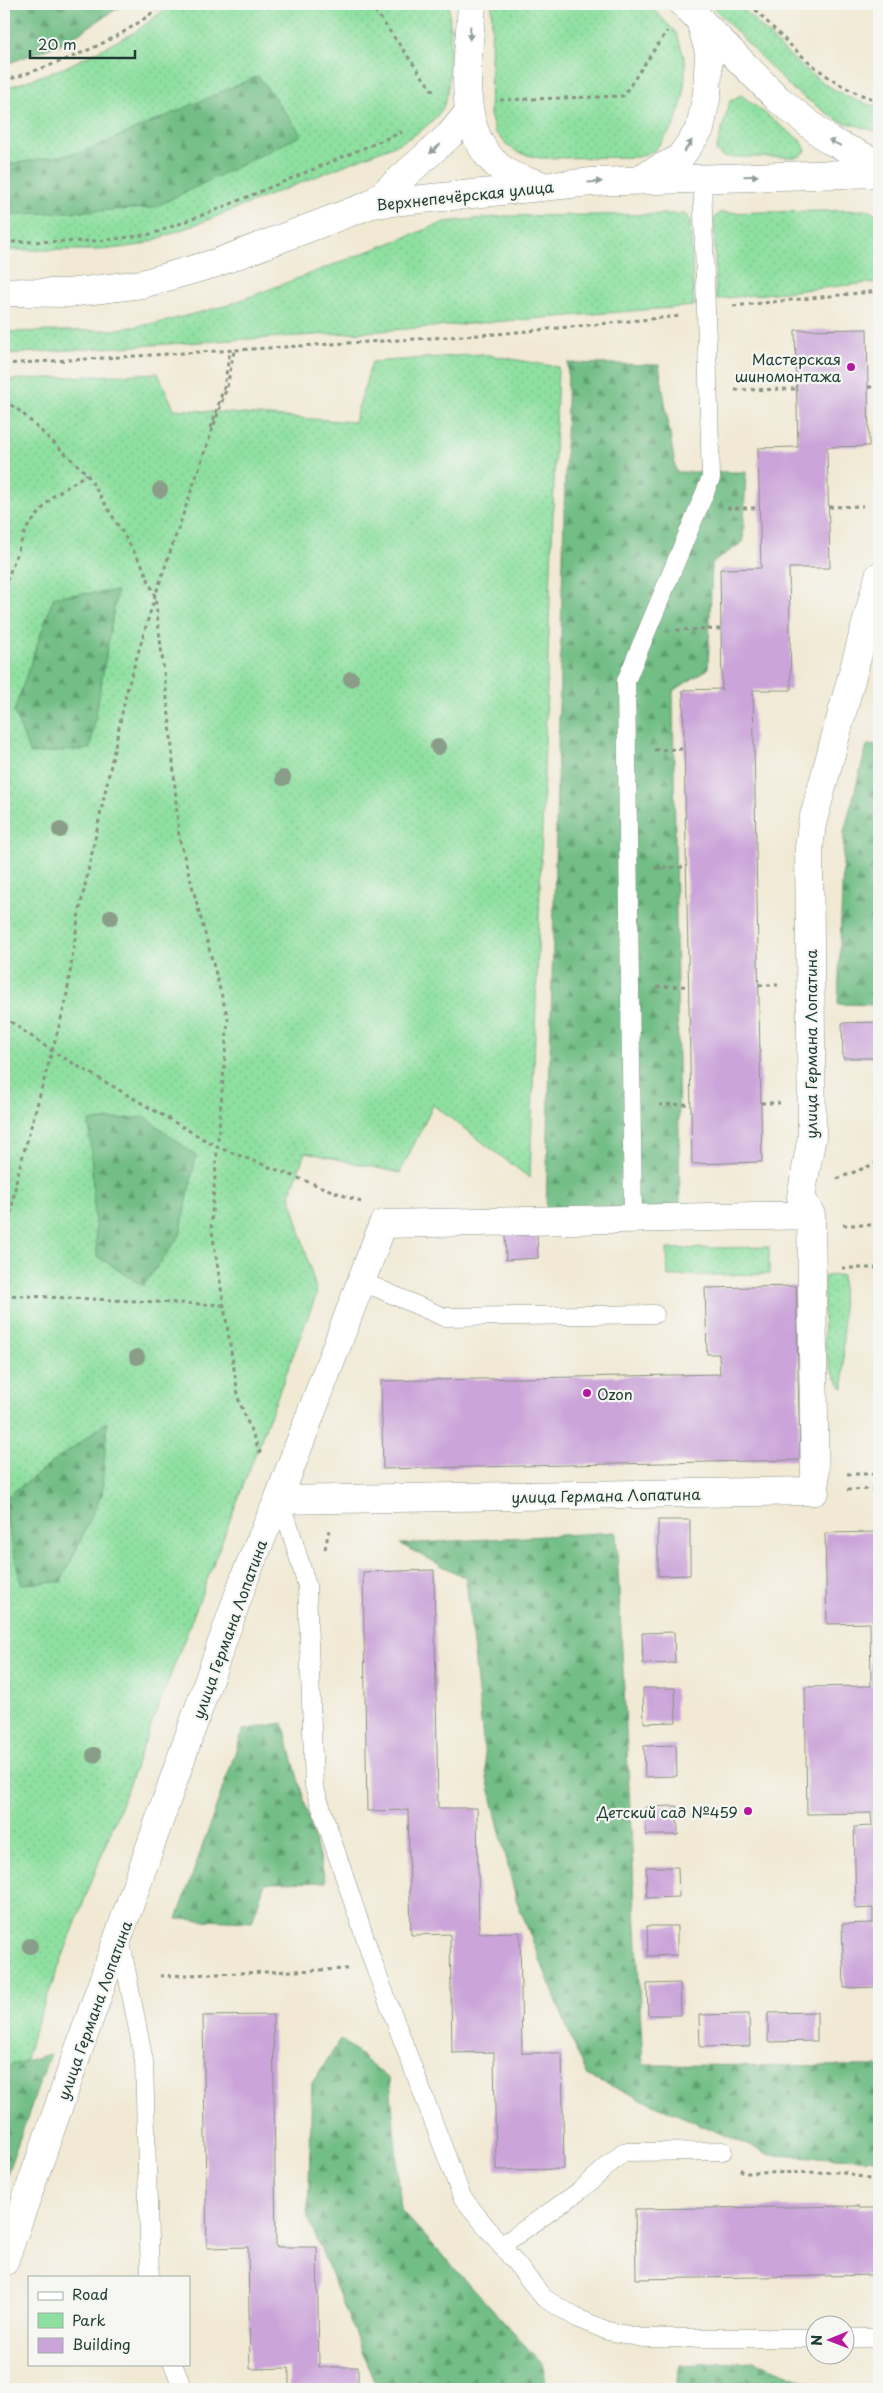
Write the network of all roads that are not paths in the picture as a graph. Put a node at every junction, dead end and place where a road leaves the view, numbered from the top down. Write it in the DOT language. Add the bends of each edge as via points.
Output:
graph roads {
  1 [pos="472,4"];
  2 [pos="692,12"];
  3 [pos="468,113"];
  4 [pos="879,164"];
  5 [pos="879,173"];
  6 [pos="702,178"];
  7 [pos="634,181"];
  8 [pos="547,187"];
  9 [pos="372,204"];
  10 [pos="4,292"];
  11 [pos="879,576"];
  12 [pos="811,1215"];
  13 [pos="633,1219"];
  14 [pos="361,1281"];
  15 [pos="655,1314"];
  16 [pos="278,1500"];
  17 [pos="120,1937"];
  18 [pos="723,2150"];
  19 [pos="501,2246"];
  20 [pos="4,2262"];
  21 [pos="150,2276"];
  22 [pos="806,2338"];
  23 [pos="856,2338"];
  24 [pos="879,2338"];
  25 [pos="174,2366"];
  26 [pos="183,2389"];
  1 -- 3 [label="street, one-way"];
  4 -- 2 [label="street, one-way" via="829,140 778,99"];
  7 -- 2 [label="street, one-way" via="679,160 700,129 707,94 709,52"];
  3 -- 8 [label="street" via="488,157 507,174"];
  3 -- 9 [label="street, one-way" via="450,135"];
  6 -- 5 [label="street, Верхнепечёрская улица, one-way"];
  6 -- 7 [label="street, Верхнепечёрская улица"];
  6 -- 13 [label="lane" via="710,478 626,681"];
  8 -- 7 [label="street, Верхнепечёрская улица, one-way"];
  8 -- 9 [label="street, Верхнепечёрская улица"];
  9 -- 10 [label="street, Верхнепечёрская улица" via="216,263 142,284 68,293"];
  11 -- 12 [label="street, улица Германа Лопатина" via="808,848 812,1136 801,1197"];
  12 -- 13 [label="street"];
  12 -- 16 [label="street, улица Германа Лопатина" via="815,1490"];
  13 -- 14 [label="street" via="383,1224"];
  14 -- 15 [label="lane" via="444,1317"];
  14 -- 16 [label="street"];
  16 -- 17 [label="street, улица Германа Лопатина" via="246,1574"];
  16 -- 19 [label="lane" via="307,1586 314,1786 374,1968 462,2197"];
  17 -- 20 [label="street, улица Германа Лопатина"];
  17 -- 21 [label="lane" via="144,2061"];
  18 -- 19 [label="lane" via="623,2152 581,2190"];
  19 -- 22 [label="lane" via="544,2298 577,2318 608,2331 643,2338"];
  23 -- 24 [label="lane"];
  25 -- 26 [label="lane"];
}
